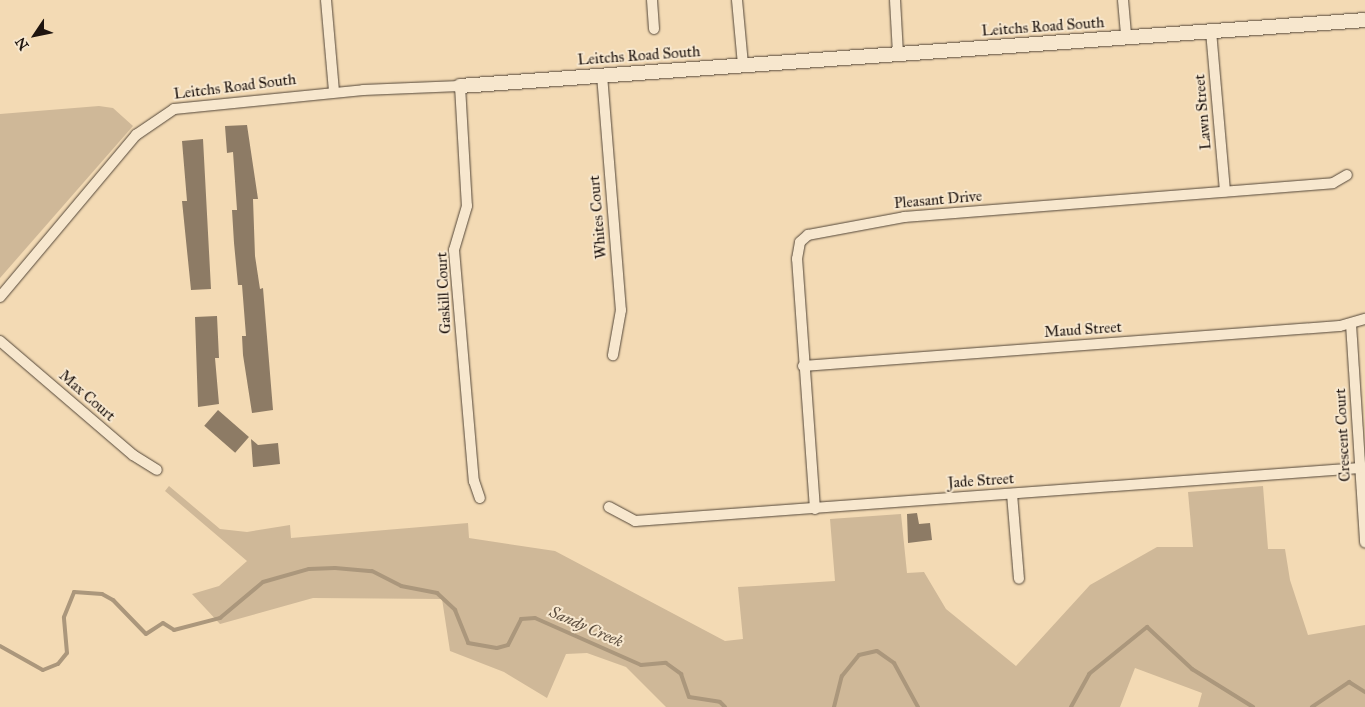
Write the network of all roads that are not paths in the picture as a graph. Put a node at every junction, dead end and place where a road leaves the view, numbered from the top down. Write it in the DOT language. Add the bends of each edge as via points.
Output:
graph roads {
  1 [pos="326,0"];
  2 [pos="652,0"];
  3 [pos="737,0"];
  4 [pos="895,0"];
  5 [pos="1123,0"];
  6 [pos="1365,20"];
  7 [pos="654,29"];
  8 [pos="1211,31"];
  9 [pos="1126,37"];
  10 [pos="898,53"];
  11 [pos="743,65"];
  12 [pos="602,75"];
  13 [pos="460,86"];
  14 [pos="334,92"];
  15 [pos="1347,174"];
  16 [pos="1225,191"];
  17 [pos="0,297"];
  18 [pos="1365,319"];
  19 [pos="1351,324"];
  20 [pos="0,341"];
  21 [pos="613,356"];
  22 [pos="803,366"];
  23 [pos="1360,468"];
  24 [pos="157,470"];
  25 [pos="1012,494"];
  26 [pos="480,498"];
  27 [pos="609,507"];
  28 [pos="815,509"];
  29 [pos="1365,543"];
  30 [pos="1019,579"];
  1 -- 14 [label="street"];
  2 -- 7 [label="street"];
  3 -- 11 [label="street"];
  4 -- 10 [label="street"];
  5 -- 9 [label="street"];
  6 -- 8 [label="street, Leitchs Road South"];
  8 -- 9 [label="street, Leitchs Road South"];
  8 -- 16 [label="street, Lawn Street"];
  9 -- 10 [label="street, Leitchs Road South"];
  10 -- 11 [label="street, Leitchs Road South"];
  11 -- 12 [label="street, Leitchs Road South"];
  12 -- 13 [label="street, Leitchs Road South"];
  12 -- 21 [label="street, Whites Court" via="621,310"];
  13 -- 14 [label="street, Leitchs Road South"];
  13 -- 26 [label="street, Gaskill Court" via="467,206 454,250 474,481"];
  14 -- 17 [label="street, Leitchs Road South" via="217,103 174,110 158,117 136,135"];
  15 -- 16 [label="street, Pleasant Drive" via="1333,183"];
  16 -- 22 [label="street, Pleasant Drive" via="904,217 808,235 800,242 797,259"];
  18 -- 19 [label="street, Maud Street"];
  19 -- 22 [label="street, Maud Street"];
  19 -- 23 [label="street, Crescent Court"];
  20 -- 24 [label="street, Max Court" via="133,455"];
  22 -- 28 [label="street, Pleasant Drive"];
  23 -- 25 [label="street, Jade Street"];
  23 -- 29 [label="street, Crescent Court"];
  25 -- 28 [label="street, Jade Street"];
  25 -- 30 [label="street"];
  27 -- 28 [label="street, Jade Street" via="635,521"];
}
